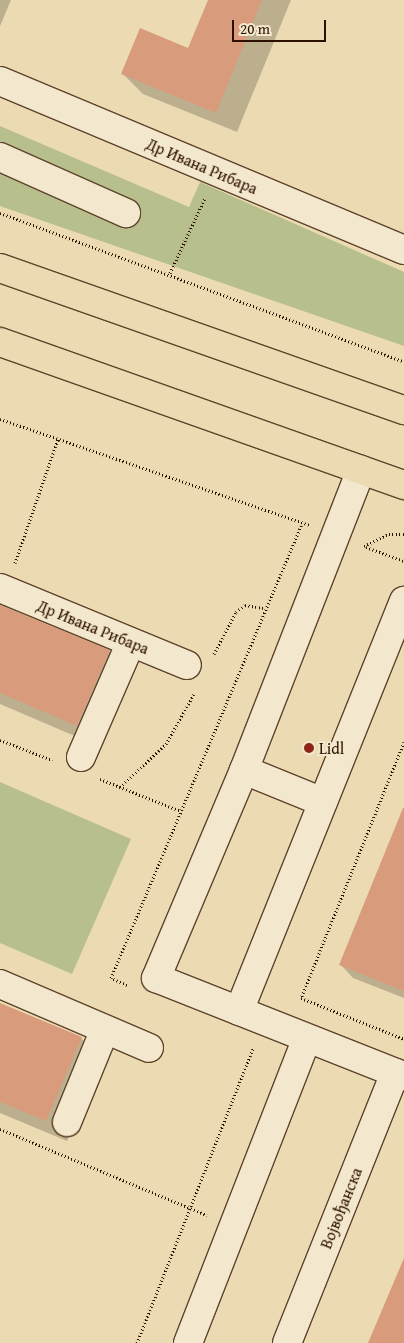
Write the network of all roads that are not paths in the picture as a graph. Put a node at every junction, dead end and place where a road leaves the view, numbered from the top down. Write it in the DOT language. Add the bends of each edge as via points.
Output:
graph roads {
  1 [pos="0,81"];
  2 [pos="0,157"];
  3 [pos="126,213"];
  4 [pos="404,250"];
  5 [pos="0,268"];
  6 [pos="0,342"];
  7 [pos="404,410"];
  8 [pos="360,470"];
  9 [pos="404,485"];
  10 [pos="3,589"];
  11 [pos="404,601"];
  12 [pos="131,642"];
  13 [pos="187,665"];
  14 [pos="81,757"];
  15 [pos="244,770"];
  16 [pos="323,802"];
  17 [pos="0,984"];
  18 [pos="238,1011"];
  19 [pos="105,1030"];
  20 [pos="308,1038"];
  21 [pos="148,1048"];
  22 [pos="400,1075"];
  23 [pos="67,1122"];
  24 [pos="188,1343"];
  25 [pos="287,1343"];
  1 -- 4 [label="street, Др Ивана Рибара"];
  2 -- 3 [label="street"];
  5 -- 7 [label="main road"];
  6 -- 8 [label="main road"];
  8 -- 9 [label="main road"];
  8 -- 15 [label="street"];
  10 -- 12 [label="street, Др Ивана Рибара"];
  11 -- 16 [label="street"];
  12 -- 13 [label="street, Др Ивана Рибара"];
  12 -- 14 [label="street"];
  15 -- 16 [label="street"];
  15 -- 18 [label="street" via="156,978"];
  16 -- 18 [label="street"];
  17 -- 19 [label="street"];
  18 -- 20 [label="street"];
  19 -- 21 [label="street"];
  19 -- 23 [label="street"];
  20 -- 22 [label="street"];
  20 -- 24 [label="street"];
  22 -- 25 [label="street, Војвођанска"];
}
